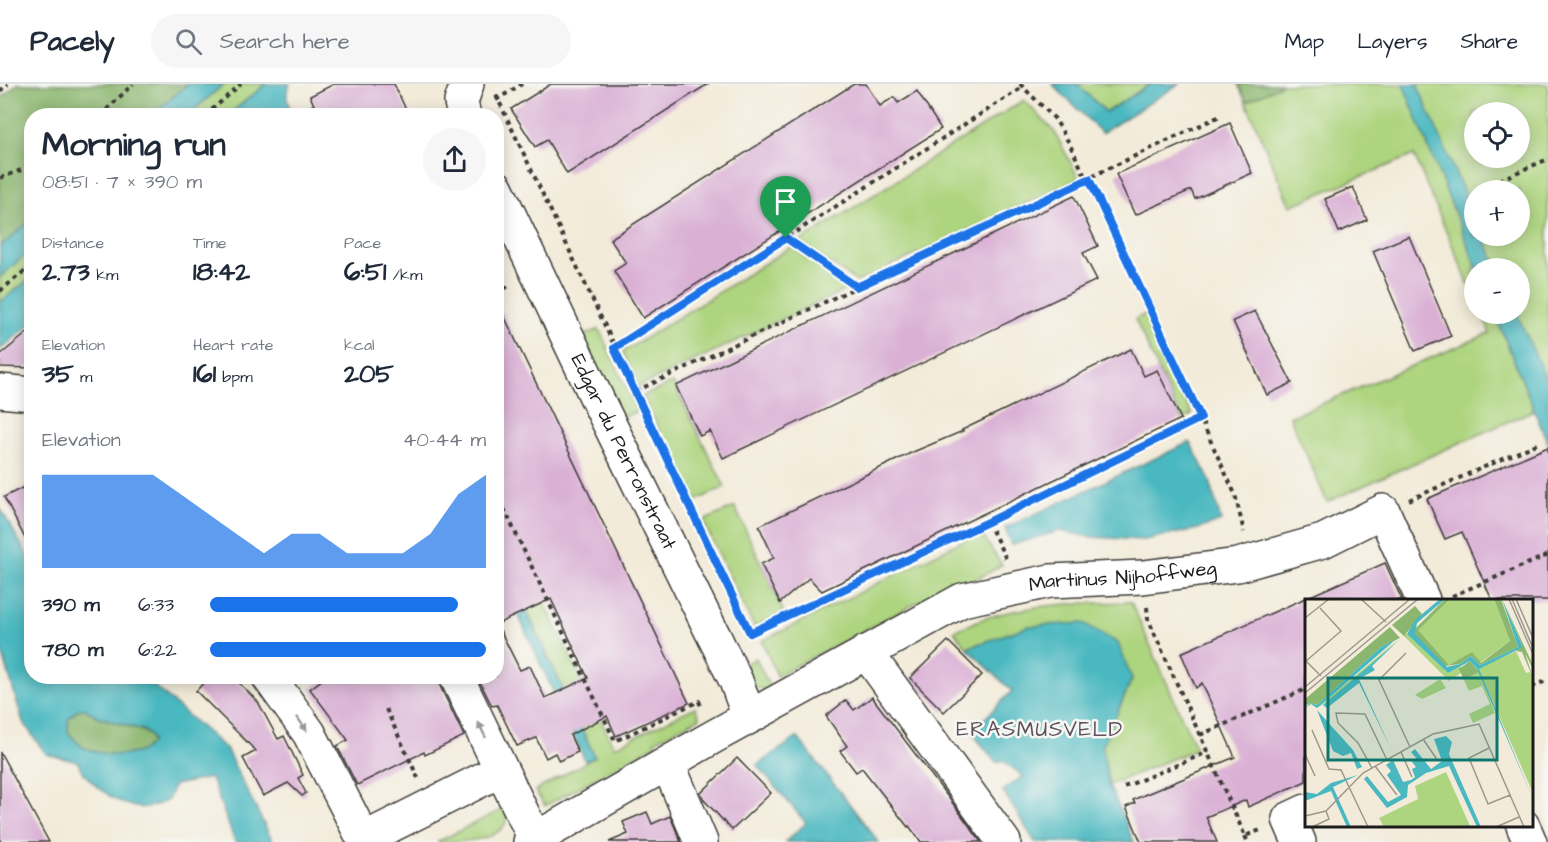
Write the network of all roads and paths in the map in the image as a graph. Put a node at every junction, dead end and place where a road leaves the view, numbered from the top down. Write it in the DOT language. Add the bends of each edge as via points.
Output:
graph roads {
  1 [pos="8,84"];
  2 [pos="133,84"];
  3 [pos="242,84"];
  4 [pos="1021,85"];
  5 [pos="480,88"];
  6 [pos="0,91"];
  7 [pos="311,105"];
  8 [pos="108,108"];
  9 [pos="214,108"];
  10 [pos="312,108"];
  11 [pos="462,108"];
  12 [pos="490,108"];
  13 [pos="1222,115"];
  14 [pos="504,135"];
  15 [pos="1548,159"];
  16 [pos="24,169"];
  17 [pos="0,178"];
  18 [pos="1089,179"];
  19 [pos="1499,180"];
  20 [pos="504,204"];
  21 [pos="786,238"];
  22 [pos="24,272"];
  23 [pos="857,287"];
  24 [pos="0,291"];
  25 [pos="614,348"];
  26 [pos="636,391"];
  27 [pos="1201,418"];
  28 [pos="1539,443"];
  29 [pos="504,509"];
  30 [pos="1383,511"];
  31 [pos="988,522"];
  32 [pos="1548,555"];
  33 [pos="1251,562"];
  34 [pos="1143,577"];
  35 [pos="1019,587"];
  36 [pos="1437,598"];
  37 [pos="866,652"];
  38 [pos="1548,680"];
  39 [pos="274,684"];
  40 [pos="460,684"];
  41 [pos="1533,687"];
  42 [pos="1305,689"];
  43 [pos="386,709"];
  44 [pos="750,717"];
  45 [pos="1200,735"];
  46 [pos="713,736"];
  47 [pos="1208,752"];
  48 [pos="668,764"];
  49 [pos="501,770"];
  50 [pos="1124,787"];
  51 [pos="431,806"];
  52 [pos="1298,824"];
  53 [pos="1523,827"];
  54 [pos="1245,836"];
  55 [pos="364,841"];
  56 [pos="533,841"];
  57 [pos="702,842"];
  58 [pos="1004,842"];
  59 [pos="1248,842"];
  60 [pos="1530,842"];
  1 -- 6 [label="path"];
  2 -- 8 [label="path"];
  3 -- 9 [label="path"];
  4 -- 18 [label="path, Edgar du Perronstraat" via="1055,119"];
  4 -- 21 [label="path, Edgar du Perronstraat"];
  5 -- 11 [label="street" via="461,102"];
  5 -- 12 [label="path, Edgar du Perronstraat"];
  7 -- 10 [label="path"];
  13 -- 18 [label="path, Edgar du Perronstraat"];
  14 -- 25 [label="path, Edgar du Perronstraat"];
  15 -- 19 [label="path"];
  16 -- 17 [label="path"];
  18 -- 23 [label="path, Edgar du Perronstraat"];
  18 -- 27 [label="path, Edgar du Perronstraat"];
  20 -- 44 [label="street, Edgar du Perronstraat"];
  21 -- 23 [label="path"];
  21 -- 25 [label="path, Edgar du Perronstraat"];
  22 -- 24 [label="path"];
  23 -- 26 [label="path, Edgar du Perronstraat"];
  25 -- 26 [label="path, Edgar du Perronstraat"];
  26 -- 31 [label="path, Edgar du Perronstraat" via="750,633"];
  27 -- 31 [label="path, Edgar du Perronstraat"];
  27 -- 33 [label="path, Edgar du Perronstraat" via="1235,494"];
  28 -- 30 [label="path"];
  29 -- 46 [label="path" via="615,741 699,701"];
  30 -- 33 [label="street, Martinus Nijhoffweg" via="1323,541"];
  30 -- 36 [label="street"];
  31 -- 35 [label="path"];
  32 -- 36 [label="path"];
  33 -- 34 [label="street, Martinus Nijhoffweg"];
  34 -- 35 [label="street, Martinus Nijhoffweg" via="1050,581"];
  34 -- 45 [label="path" via="1148,619"];
  35 -- 37 [label="street, Martinus Nijhoffweg" via="962,600"];
  37 -- 44 [label="street, Martinus Nijhoffweg"];
  37 -- 58 [label="street"];
  38 -- 41 [label="path"];
  39 -- 55 [label="street, one-way" via="309,733"];
  49 -- 40 [label="street, Martinus Nijhoffweg, one-way"];
  42 -- 45 [label="path"];
  43 -- 51 [label="path"];
  44 -- 46 [label="street, Martinus Nijhoffweg"];
  45 -- 47 [label="path"];
  46 -- 48 [label="street, Martinus Nijhoffweg"];
  47 -- 50 [label="path"];
  47 -- 54 [label="path"];
  48 -- 56 [label="street, Martinus Nijhoffweg"];
  48 -- 57 [label="street"];
  49 -- 51 [label="street"];
  49 -- 56 [label="street, Martinus Nijhoffweg"];
  51 -- 55 [label="street"];
  52 -- 54 [label="path"];
  53 -- 60 [label="street"];
  54 -- 59 [label="path"];
}
